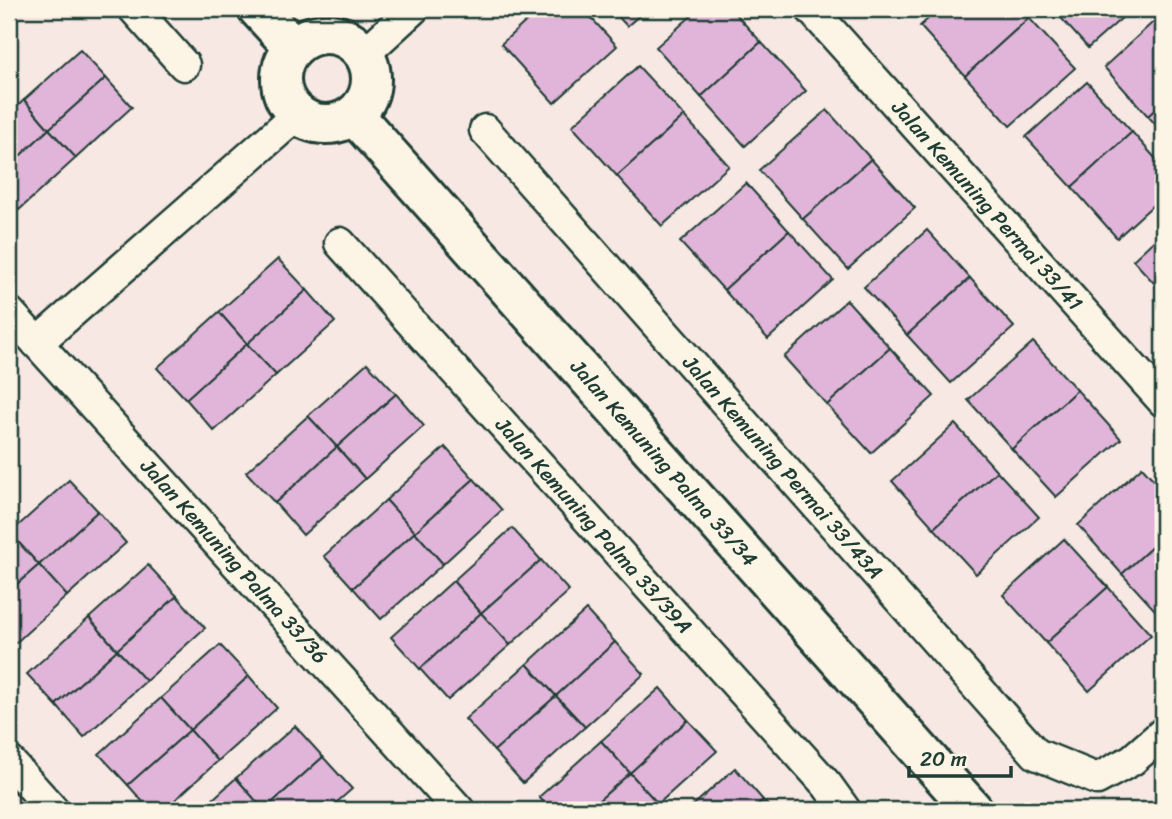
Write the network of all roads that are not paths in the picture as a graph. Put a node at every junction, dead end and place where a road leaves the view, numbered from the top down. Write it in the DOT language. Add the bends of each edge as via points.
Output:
graph roads {
  1 [pos="134,9"];
  2 [pos="258,9"];
  3 [pos="413,9"];
  4 [pos="811,9"];
  5 [pos="293,47"];
  6 [pos="364,54"];
  7 [pos="184,65"];
  8 [pos="297,115"];
  9 [pos="354,115"];
  10 [pos="485,130"];
  11 [pos="340,243"];
  12 [pos="9,312"];
  13 [pos="37,343"];
  14 [pos="1163,401"];
  15 [pos="1163,733"];
  16 [pos="9,761"];
  17 [pos="53,810"];
  18 [pos="459,810"];
  19 [pos="845,810"];
  20 [pos="974,810"];
  1 -- 7 [label="street"];
  2 -- 5 [label="main road"];
  3 -- 6 [label="street"];
  4 -- 14 [label="street, Jalan Kemuning Permai 33/41"];
  5 -- 6 [label="main road" via="304,39 330,34 355,44"];
  5 -- 8 [label="main road" via="284,60 281,89"];
  6 -- 9 [label="main road" via="372,80"];
  8 -- 9 [label="main road" via="326,125"];
  8 -- 13 [label="street"];
  9 -- 20 [label="main road, Jalan Kemuning Palma 33/34"];
  10 -- 15 [label="street, Jalan Kemuning Permai 33/43A" via="1036,754 1097,779 1132,760"];
  11 -- 19 [label="street, Jalan Kemuning Palma 33/39A"];
  12 -- 13 [label="street, Jalan Kemuning Palma 33/36"];
  13 -- 18 [label="street, Jalan Kemuning Palma 33/36"];
  16 -- 17 [label="street"];
}
